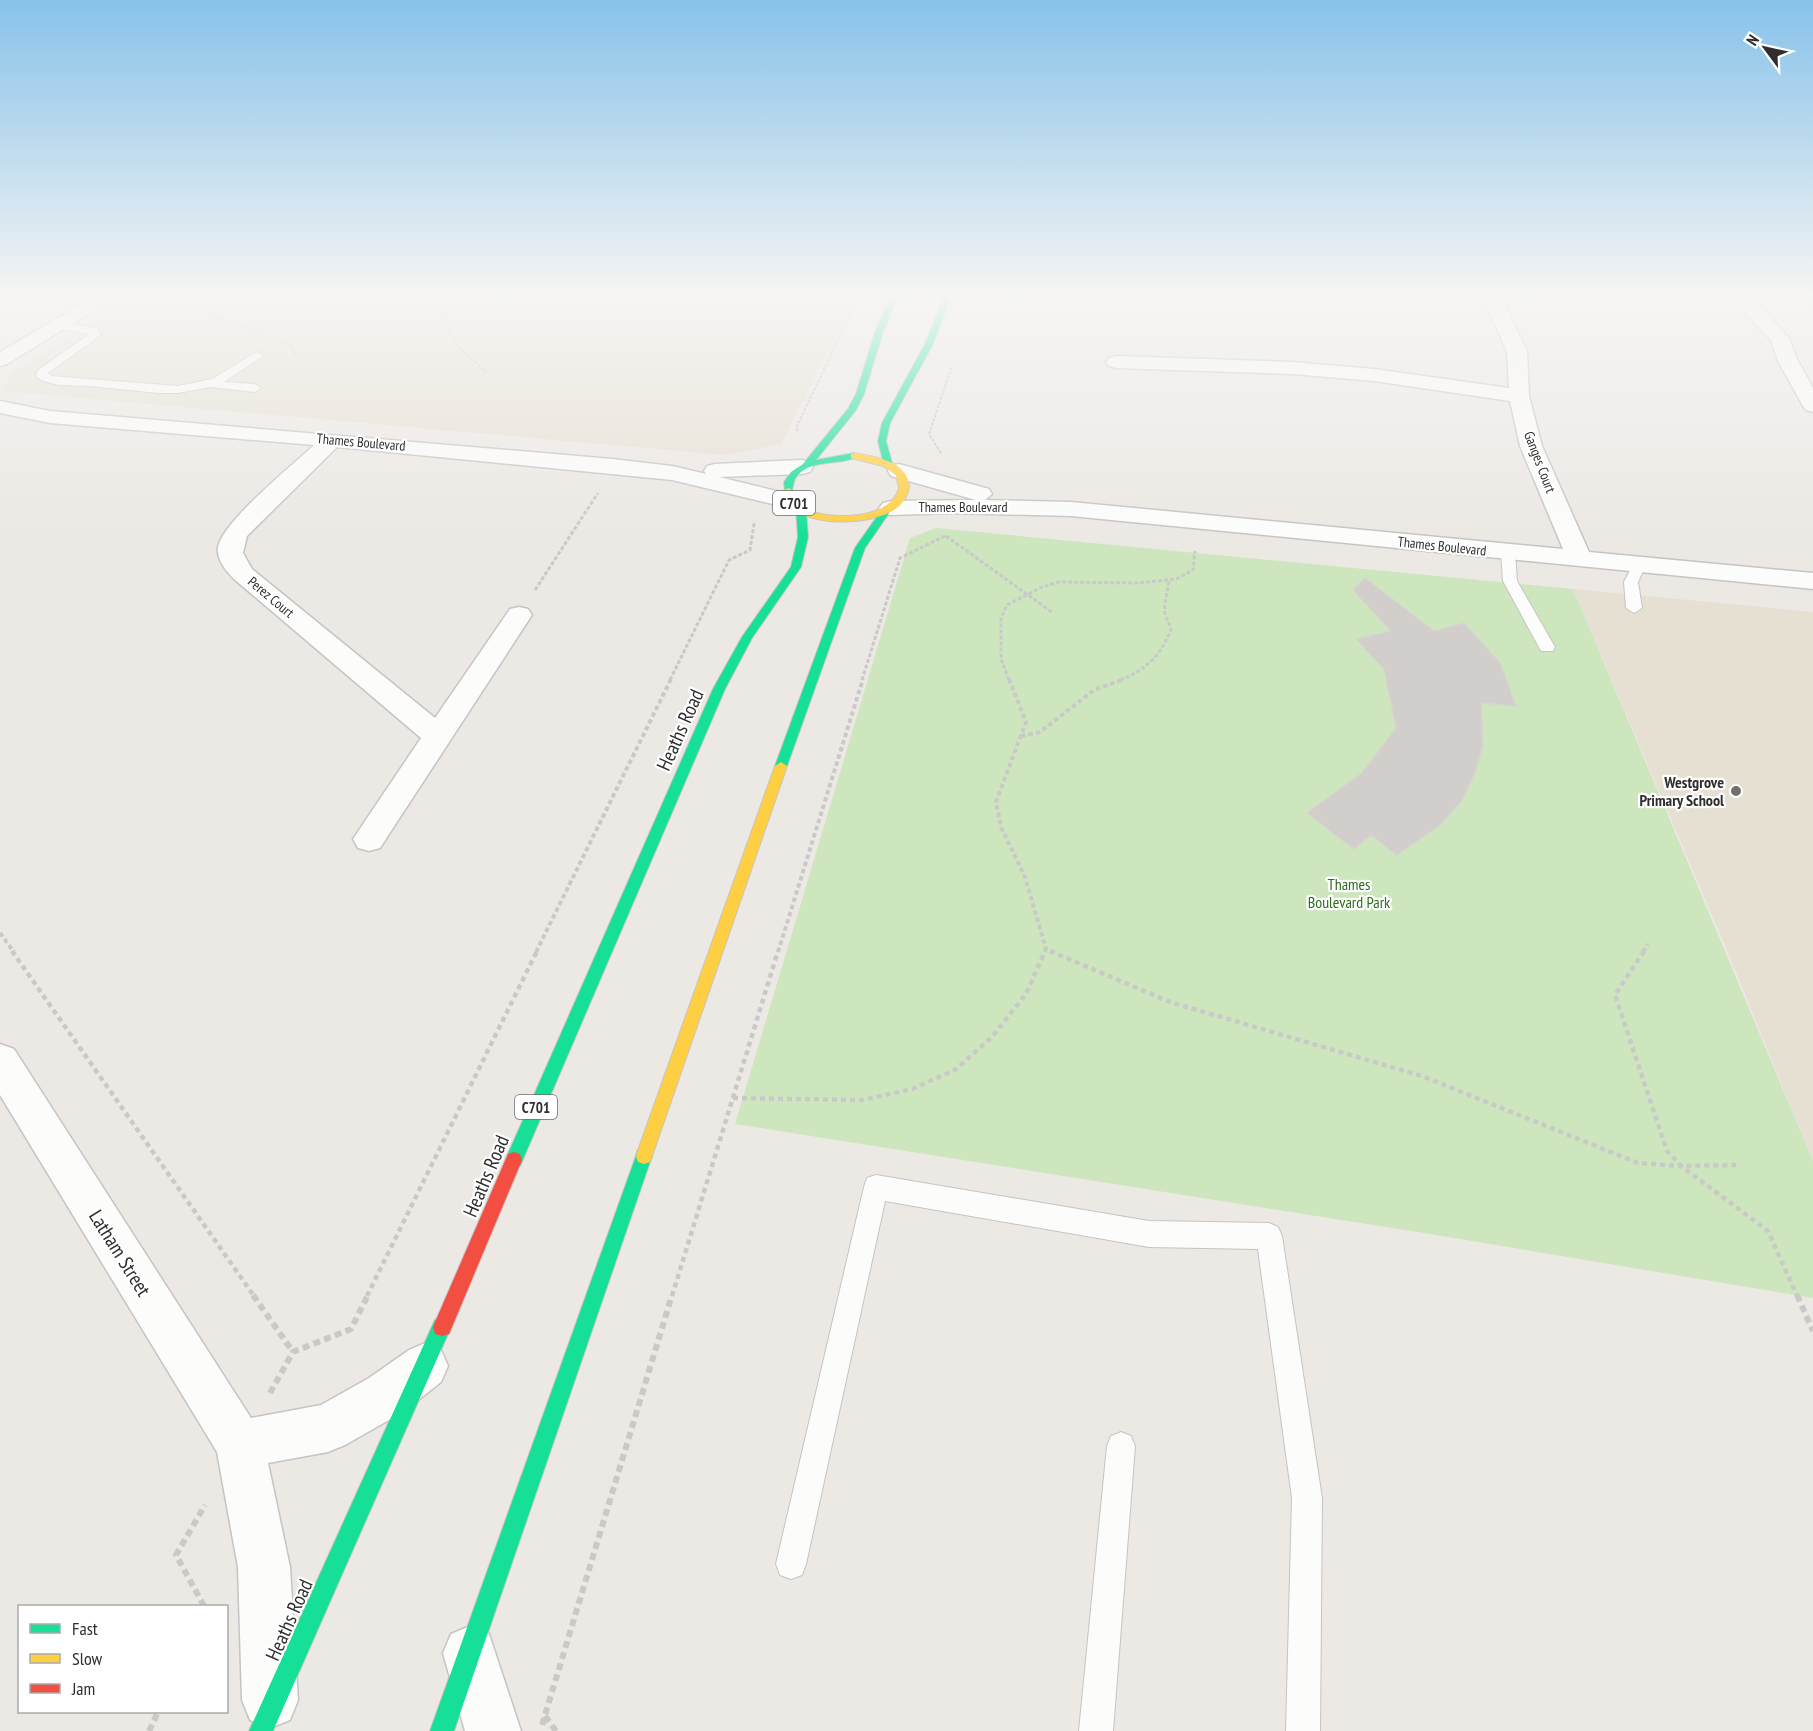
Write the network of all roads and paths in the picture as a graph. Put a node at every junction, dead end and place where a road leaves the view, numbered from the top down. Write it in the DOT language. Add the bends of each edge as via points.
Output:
graph roads {
  1 [pos="43,375"];
  2 [pos="230,375"];
  3 [pos="821,375"];
  4 [pos="866,375"];
  5 [pos="912,375"];
  6 [pos="949,375"];
  7 [pos="1371,375"];
  8 [pos="1518,375"];
  9 [pos="1796,375"];
  10 [pos="212,384"];
  11 [pos="255,388"];
  12 [pos="1519,396"];
  13 [pos="1813,406"];
  14 [pos="0,407"];
  15 [pos="50,417"];
  16 [pos="0,421"];
  17 [pos="800,433"];
  18 [pos="332,440"];
  19 [pos="944,459"];
  20 [pos="805,466"];
  21 [pos="893,467"];
  22 [pos="672,473"];
  23 [pos="598,493"];
  24 [pos="797,506"];
  25 [pos="889,509"];
  26 [pos="1071,509"];
  27 [pos="746,518"];
  28 [pos="954,532"];
  29 [pos="946,536"];
  30 [pos="1195,551"];
  31 [pos="1508,552"];
  32 [pos="1580,560"];
  33 [pos="1639,565"];
  34 [pos="1169,580"];
  35 [pos="1813,581"];
  36 [pos="1028,594"];
  37 [pos="1634,608"];
  38 [pos="1053,613"];
  39 [pos="519,615"];
  40 [pos="1547,647"];
  41 [pos="438,736"];
  42 [pos="1022,736"];
  43 [pos="369,839"];
  44 [pos="0,933"];
  45 [pos="1648,944"];
  46 [pos="1046,949"];
  47 [pos="0,1061"];
  48 [pos="733,1098"];
  49 [pos="1736,1165"];
  50 [pos="1681,1166"];
  51 [pos="1813,1331"];
  52 [pos="293,1352"];
  53 [pos="425,1366"];
  54 [pos="240,1444"];
  55 [pos="1121,1446"];
  56 [pos="792,1564"];
  57 [pos="203,1605"];
  58 [pos="470,1653"];
  59 [pos="158,1713"];
  60 [pos="545,1716"];
  61 [pos="265,1721"];
  62 [pos="149,1731"];
  63 [pos="442,1731"];
  64 [pos="493,1731"];
  65 [pos="541,1731"];
  66 [pos="556,1731"];
  67 [pos="1096,1731"];
  68 [pos="1304,1731"];
  1 -- 10 [label="lane" via="45,379 166,391"];
  2 -- 10 [label="lane"];
  3 -- 17 [label="path" via="796,428"];
  4 -- 20 [label="main road, C701" via="852,410"];
  5 -- 21 [label="main road" via="886,423 882,441"];
  6 -- 19 [label="path" via="929,434"];
  7 -- 12 [label="street"];
  8 -- 12 [label="street, Ganges Court"];
  9 -- 13 [label="street"];
  10 -- 11 [label="lane"];
  12 -- 32 [label="street, Ganges Court" via="1531,446"];
  14 -- 15 [label="street, Thames Boulevard"];
  15 -- 16 [label="street, Thames Boulevard"];
  15 -- 18 [label="street, Thames Boulevard"];
  18 -- 22 [label="street, Thames Boulevard"];
  18 -- 41 [label="street, Perez Court" via="234,535 230,544 233,563"];
  20 -- 21 [label="main road" via="836,456 854,456"];
  20 -- 22 [label="street, Thames Boulevard"];
  20 -- 24 [label="main road, C701" via="788,484 788,493"];
  21 -- 25 [label="main road" via="904,479 905,488 902,497"];
  21 -- 26 [label="street, Thames Boulevard" via="954,488"];
  22 -- 24 [label="street, Thames Boulevard"];
  23 -- 39 [label="path"];
  24 -- 25 [label="main road, C701" via="832,519 851,519"];
  24 -- 53 [label="main road, Heaths Road / C701" via="803,537 796,567 747,637 719,689"];
  25 -- 26 [label="street, Thames Boulevard"];
  25 -- 58 [label="main road" via="860,548 840,598"];
  26 -- 31 [label="street, Thames Boulevard"];
  27 -- 52 [label="path" via="754,524 750,550 729,560 351,1329"];
  28 -- 29 [label="path"];
  29 -- 36 [label="path"];
  29 -- 48 [label="path" via="900,558"];
  30 -- 34 [label="path" via="1193,570"];
  31 -- 32 [label="street, Thames Boulevard"];
  31 -- 40 [label="lane" via="1509,581"];
  32 -- 33 [label="street, Thames Boulevard"];
  33 -- 35 [label="street, Thames Boulevard"];
  33 -- 37 [label="lane" via="1631,582"];
  34 -- 36 [label="path" via="1059,582"];
  34 -- 42 [label="path" via="1164,611 1171,630 1153,662 1136,674 1094,690 1040,732"];
  36 -- 38 [label="path"];
  36 -- 42 [label="path" via="1007,605 1001,618 1000,637 1001,659 1026,722"];
  39 -- 41 [label="street"];
  41 -- 43 [label="street"];
  42 -- 46 [label="path" via="996,802 1001,827 1025,877"];
  44 -- 52 [label="path"];
  45 -- 50 [label="path" via="1615,995 1666,1151"];
  46 -- 48 [label="path" via="1026,994 992,1037 955,1070 912,1089 862,1100"];
  46 -- 50 [label="path" via="1170,1002 1422,1076 1638,1163"];
  47 -- 54 [label="street, Latham Street"];
  48 -- 60 [label="path"];
  49 -- 50 [label="path"];
  50 -- 51 [label="path" via="1768,1231"];
  52 -- 54 [label="path"];
  53 -- 54 [label="street" via="386,1395 328,1428"];
  53 -- 61 [label="main road, Heaths Road / C701"];
  54 -- 57 [label="path" via="176,1555"];
  54 -- 61 [label="street, Latham Street" via="264,1567"];
  55 -- 67 [label="lane"];
  56 -- 68 [label="lane" via="876,1187 1149,1234 1269,1236 1307,1498"];
  58 -- 63 [label="main road"];
  58 -- 64 [label="street"];
  59 -- 62 [label="path"];
  60 -- 65 [label="path"];
  60 -- 66 [label="path"];
}
